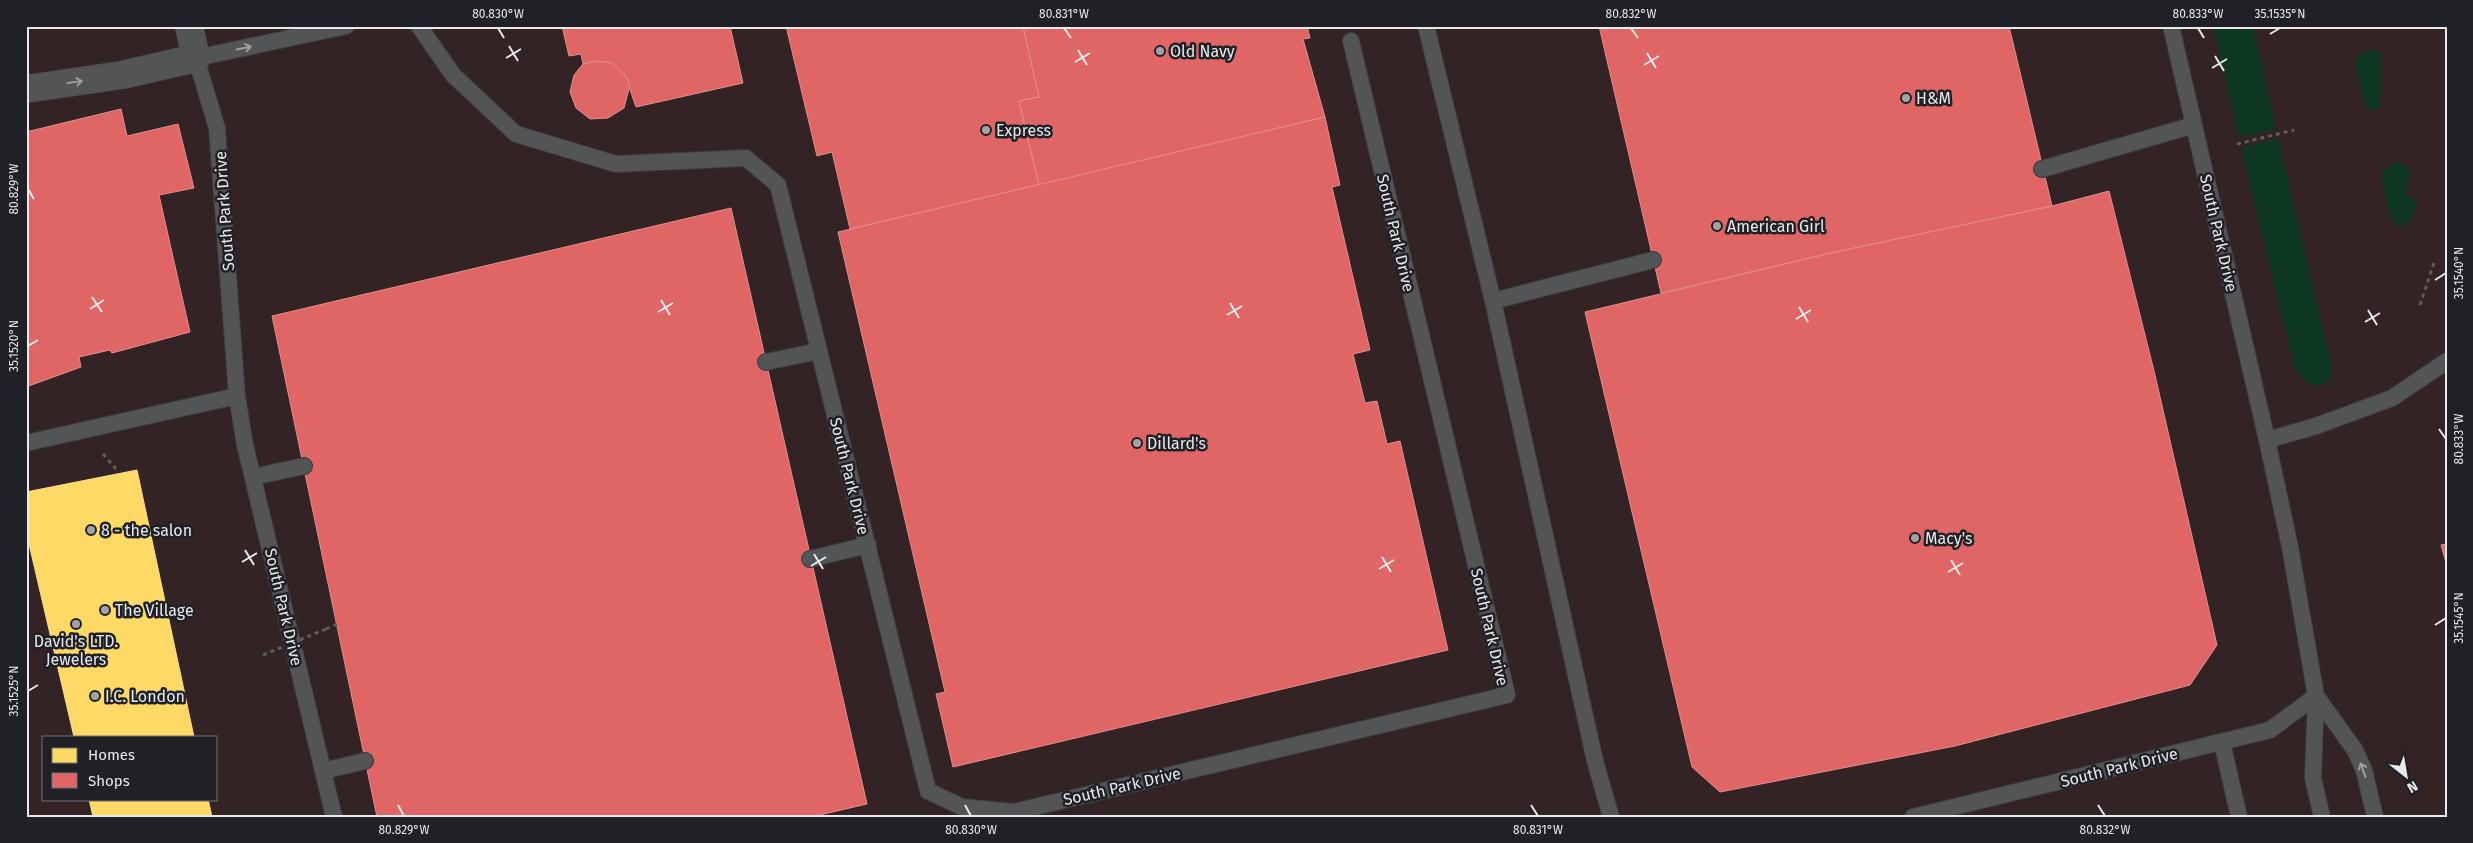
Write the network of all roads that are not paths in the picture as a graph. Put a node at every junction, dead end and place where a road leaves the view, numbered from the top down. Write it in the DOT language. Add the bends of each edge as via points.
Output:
graph roads {
  1 [pos="189,26"];
  2 [pos="346,26"];
  3 [pos="419,26"];
  4 [pos="1426,26"];
  5 [pos="2171,26"];
  6 [pos="1351,41"];
  7 [pos="196,58"];
  8 [pos="26,89"];
  9 [pos="2194,125"];
  10 [pos="2042,169"];
  11 [pos="1654,260"];
  12 [pos="1493,301"];
  13 [pos="819,351"];
  14 [pos="2447,360"];
  15 [pos="766,362"];
  16 [pos="238,396"];
  17 [pos="2267,440"];
  18 [pos="26,443"];
  19 [pos="304,466"];
  20 [pos="253,477"];
  21 [pos="868,545"];
  22 [pos="810,560"];
  23 [pos="2316,696"];
  24 [pos="2222,742"];
  25 [pos="365,761"];
  26 [pos="323,771"];
  27 [pos="334,817"];
  28 [pos="1611,817"];
  29 [pos="1913,817"];
  30 [pos="2239,817"];
  31 [pos="2322,817"];
  32 [pos="2375,817"];
  1 -- 7 [label="street, South Park Drive"];
  7 -- 2 [label="lane, one-way"];
  3 -- 13 [label="lane, South Park Drive" via="453,75 516,134 616,164 746,158 778,185"];
  4 -- 12 [label="lane"];
  5 -- 9 [label="lane, South Park Drive"];
  6 -- 21 [label="lane, South Park Drive" via="1507,695 1014,812 962,807 928,791"];
  8 -- 7 [label="street, one-way" via="122,76"];
  7 -- 16 [label="lane, South Park Drive" via="218,128"];
  9 -- 10 [label="lane"];
  9 -- 17 [label="lane, South Park Drive"];
  11 -- 12 [label="lane"];
  12 -- 28 [label="lane" via="1595,761"];
  13 -- 15 [label="lane"];
  13 -- 21 [label="lane, South Park Drive"];
  14 -- 17 [label="lane" via="2392,398"];
  16 -- 18 [label="lane"];
  16 -- 20 [label="lane, South Park Drive"];
  17 -- 23 [label="lane, South Park Drive"];
  19 -- 20 [label="lane"];
  20 -- 26 [label="lane, South Park Drive"];
  21 -- 22 [label="lane"];
  23 -- 24 [label="lane, South Park Drive" via="2270,730"];
  23 -- 31 [label="lane, South Park Drive" via="2313,778"];
  32 -- 23 [label="lane, South Park Drive, one-way" via="2355,750"];
  24 -- 29 [label="lane, South Park Drive"];
  24 -- 30 [label="lane"];
  25 -- 26 [label="lane"];
  26 -- 27 [label="lane, South Park Drive"];
}
